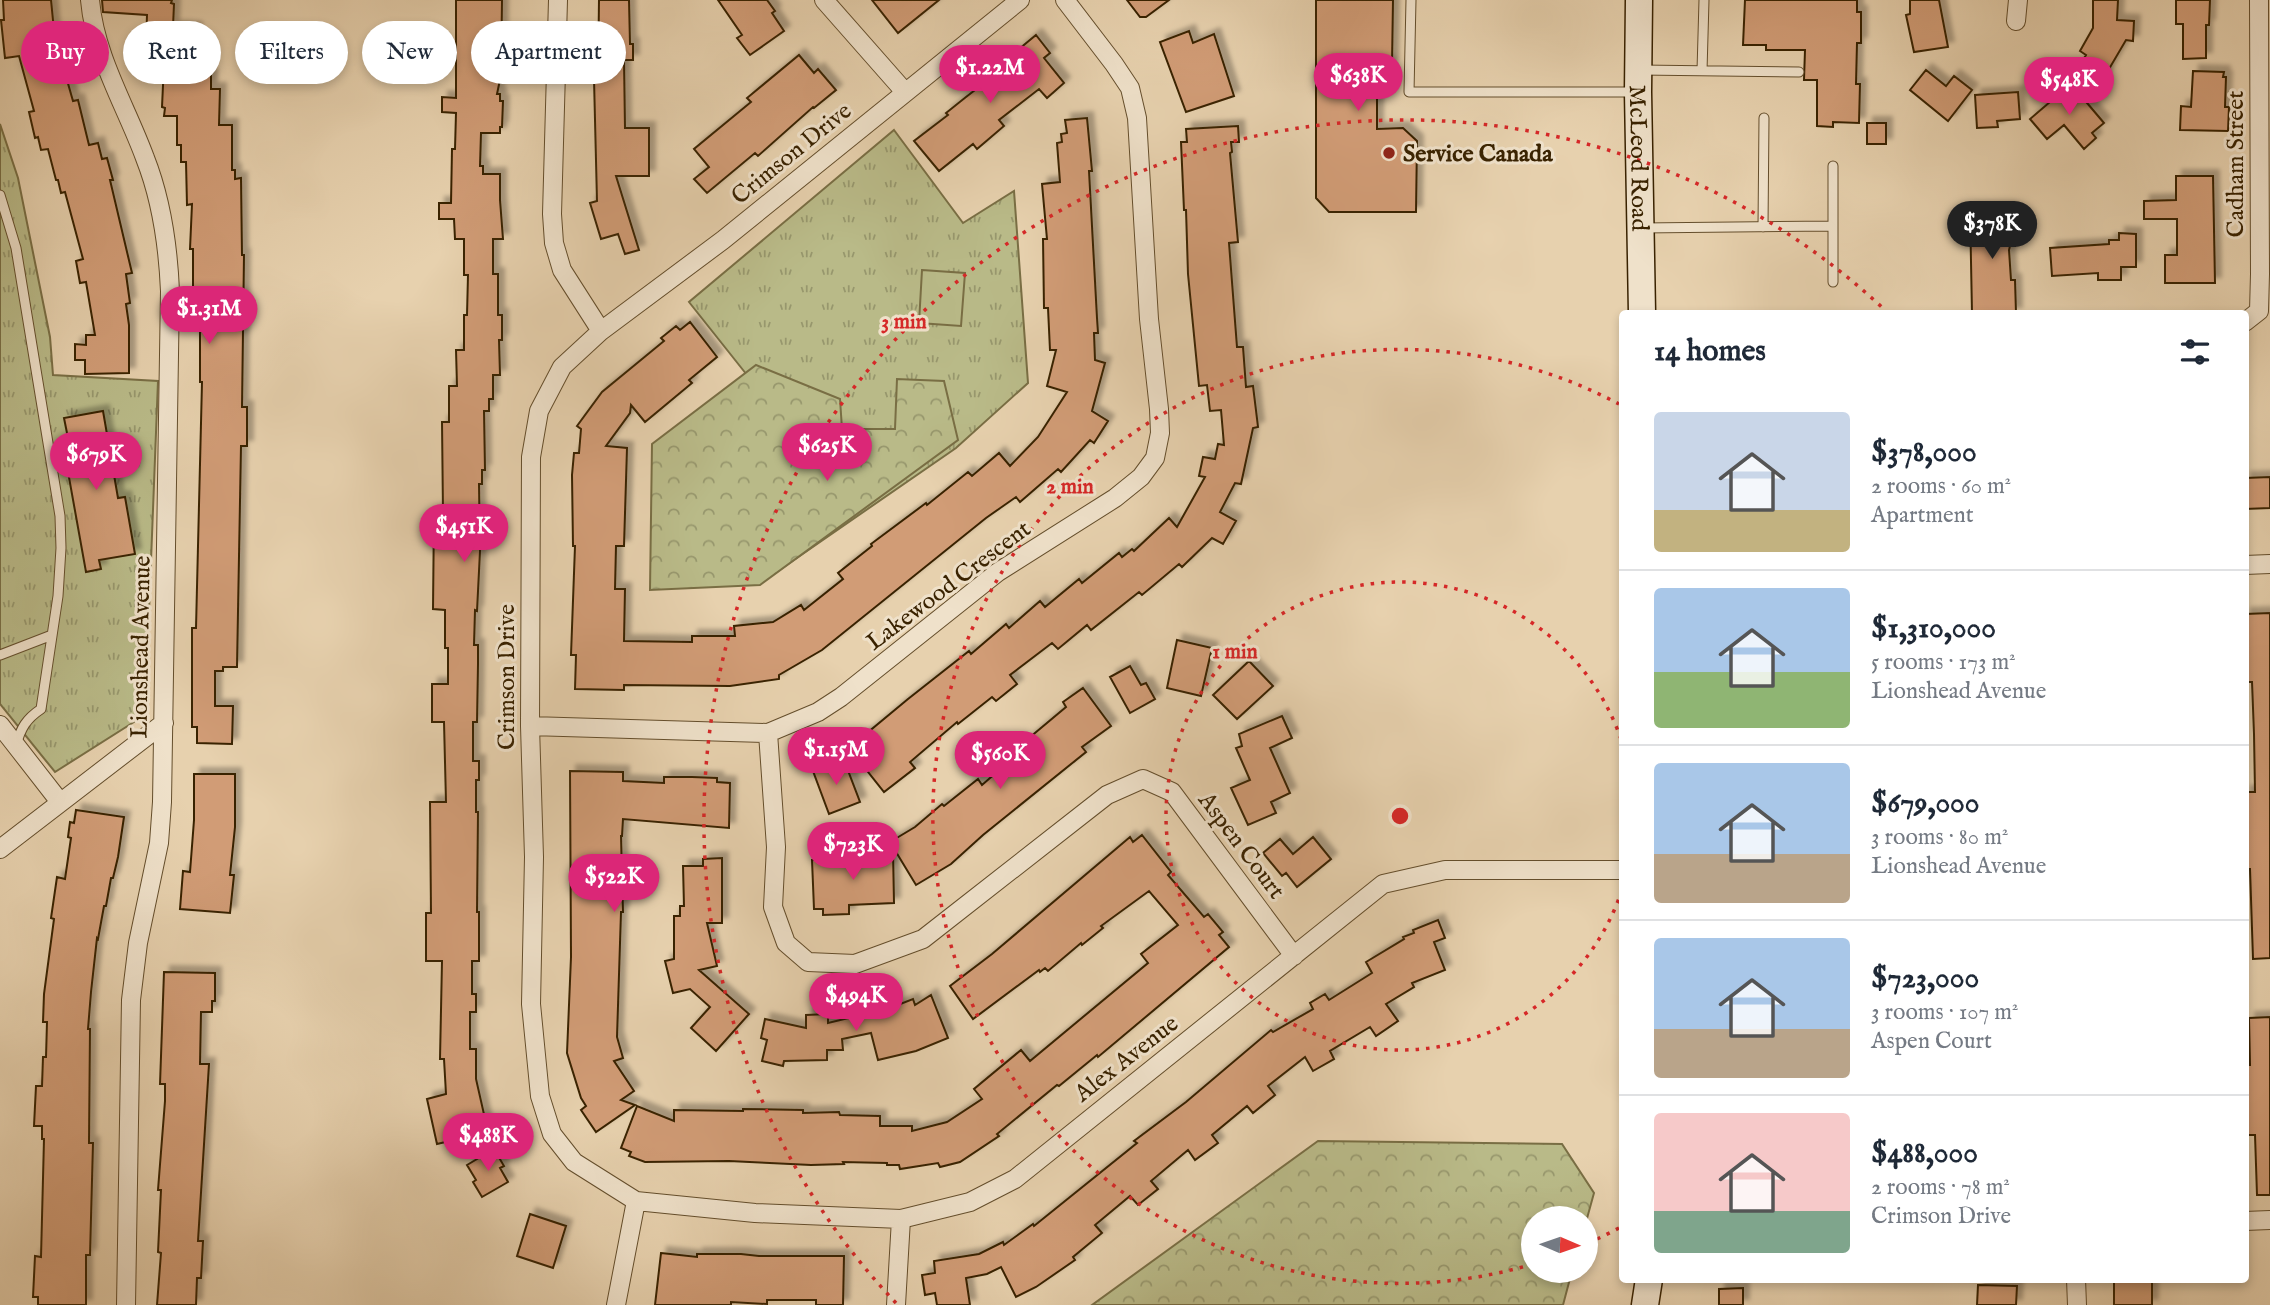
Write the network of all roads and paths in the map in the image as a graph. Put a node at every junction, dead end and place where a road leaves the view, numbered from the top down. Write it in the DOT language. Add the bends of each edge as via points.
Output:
graph roads {
  1 [pos="90,0"];
  2 [pos="558,0"];
  3 [pos="824,0"];
  4 [pos="1020,0"];
  5 [pos="1065,0"];
  6 [pos="1411,0"];
  7 [pos="1639,0"];
  8 [pos="1703,0"];
  9 [pos="2018,0"];
  10 [pos="2259,0"];
  11 [pos="2016,21"];
  12 [pos="2265,59"];
  13 [pos="1702,71"];
  14 [pos="1799,72"];
  15 [pos="1638,81"];
  16 [pos="905,92"];
  17 [pos="1764,118"];
  18 [pos="1833,166"];
  19 [pos="0,195"];
  20 [pos="1832,226"];
  21 [pos="1763,227"];
  22 [pos="1640,228"];
  23 [pos="1833,282"];
  24 [pos="1642,310"];
  25 [pos="2249,319"];
  26 [pos="601,331"];
  27 [pos="2270,564"];
  28 [pos="2249,565"];
  29 [pos="52,635"];
  30 [pos="0,655"];
  31 [pos="164,723"];
  32 [pos="0,725"];
  33 [pos="530,726"];
  34 [pos="768,733"];
  35 [pos="16,745"];
  36 [pos="60,802"];
  37 [pos="0,849"];
  38 [pos="1619,870"];
  39 [pos="1294,956"];
  40 [pos="636,1200"];
  41 [pos="901,1219"];
  42 [pos="2270,1220"];
  43 [pos="2249,1221"];
  44 [pos="1648,1283"];
  45 [pos="2076,1283"];
  46 [pos="126,1305"];
  47 [pos="616,1305"];
  48 [pos="896,1305"];
  49 [pos="1645,1305"];
  50 [pos="2077,1305"];
  1 -- 31 [label="street, Lionshead Avenue" via="103,58 154,183 168,248"];
  2 -- 26 [label="street" via="554,243 562,271"];
  3 -- 16 [label="street"];
  4 -- 16 [label="street, Crimson Drive"];
  5 -- 34 [label="street, Lakewood Crescent" via="1130,88 1137,118 1149,319 1160,409 1155,458 1141,477 1115,498 998,572 841,697"];
  6 -- 15 [label="lane" via="1409,92"];
  7 -- 15 [label="main road, McLeod Road"];
  8 -- 13 [label="lane"];
  9 -- 11 [label="street"];
  10 -- 12 [label="street, Cadham Street"];
  12 -- 25 [label="street, Cadham Street" via="2259,311"];
  13 -- 14 [label="lane"];
  13 -- 15 [label="lane"];
  15 -- 22 [label="main road, McLeod Road"];
  16 -- 26 [label="street, Crimson Drive" via="723,240"];
  17 -- 21 [label="lane"];
  18 -- 20 [label="lane"];
  19 -- 29 [label="lane" via="16,248 58,503 61,573"];
  20 -- 21 [label="lane"];
  20 -- 23 [label="lane"];
  21 -- 22 [label="lane"];
  22 -- 24 [label="main road, McLeod Road"];
  26 -- 33 [label="street, Crimson Drive" via="562,367 539,411 531,457"];
  27 -- 28 [label="street"];
  29 -- 30 [label="lane"];
  29 -- 35 [label="lane" via="41,709 21,728"];
  31 -- 36 [label="street"];
  31 -- 46 [label="street, Lionshead Avenue" via="159,843 131,1000"];
  32 -- 35 [label="street"];
  33 -- 34 [label="street, Lakewood Crescent"];
  33 -- 40 [label="street, Crimson Drive" via="534,857 531,1004 540,1096 552,1134 574,1162"];
  34 -- 39 [label="street, Aspen Court" via="776,847 773,907 786,943 808,962 855,964 923,939 1107,795 1143,779 1172,792"];
  35 -- 36 [label="street"];
  36 -- 37 [label="street"];
  38 -- 39 [label="street, Alex Avenue" via="1445,870 1383,884"];
  39 -- 41 [label="street, Alex Avenue" via="1015,1178 970,1202"];
  40 -- 41 [label="street, Alex Avenue" via="755,1213"];
  40 -- 47 [label="street"];
  41 -- 48 [label="street"];
  42 -- 43 [label="street"];
  44 -- 49 [label="main road"];
  45 -- 50 [label="street"];
}
